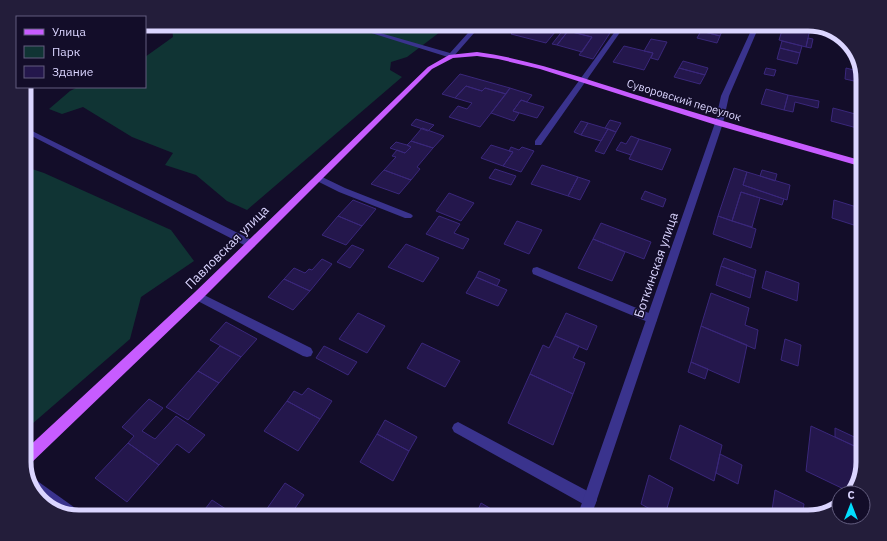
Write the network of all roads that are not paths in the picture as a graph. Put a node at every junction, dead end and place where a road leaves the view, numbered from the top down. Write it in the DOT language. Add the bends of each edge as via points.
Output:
graph roads {
  1 [pos="368,31"];
  2 [pos="473,31"];
  3 [pos="618,31"];
  4 [pos="754,31"];
  5 [pos="452,56"];
  6 [pos="498,58"];
  7 [pos="583,81"];
  8 [pos="719,123"];
  9 [pos="31,133"];
  10 [pos="538,143"];
  11 [pos="856,162"];
  12 [pos="318,178"];
  13 [pos="408,216"];
  14 [pos="251,244"];
  15 [pos="537,271"];
  16 [pos="198,296"];
  17 [pos="652,319"];
  18 [pos="307,352"];
  19 [pos="458,428"];
  20 [pos="31,453"];
  21 [pos="41,491"];
  22 [pos="590,500"];
  23 [pos="59,505"];
  24 [pos="586,510"];
  1 -- 5 [label="street, Павловская улица"];
  2 -- 5 [label="street, Павловская улица"];
  3 -- 7 [label="street"];
  4 -- 8 [label="street, Боткинская улица" via="726,96"];
  5 -- 6 [label="main road, Павловская улица" via="478,54"];
  5 -- 12 [label="main road, Павловская улица" via="430,68"];
  6 -- 7 [label="main road, Суворовский переулок"];
  7 -- 8 [label="main road, Суворовский переулок"];
  7 -- 10 [label="street"];
  8 -- 11 [label="main road, Суворовский переулок"];
  8 -- 17 [label="street, Боткинская улица"];
  9 -- 14 [label="street"];
  12 -- 13 [label="street"];
  12 -- 14 [label="main road, Павловская улица"];
  14 -- 16 [label="main road, Павловская улица"];
  15 -- 17 [label="street"];
  16 -- 18 [label="street"];
  16 -- 20 [label="main road, Павловская улица"];
  17 -- 22 [label="street, Боткинская улица"];
  19 -- 22 [label="street"];
  21 -- 23 [label="street"];
  22 -- 24 [label="street, Боткинская улица"];
}
